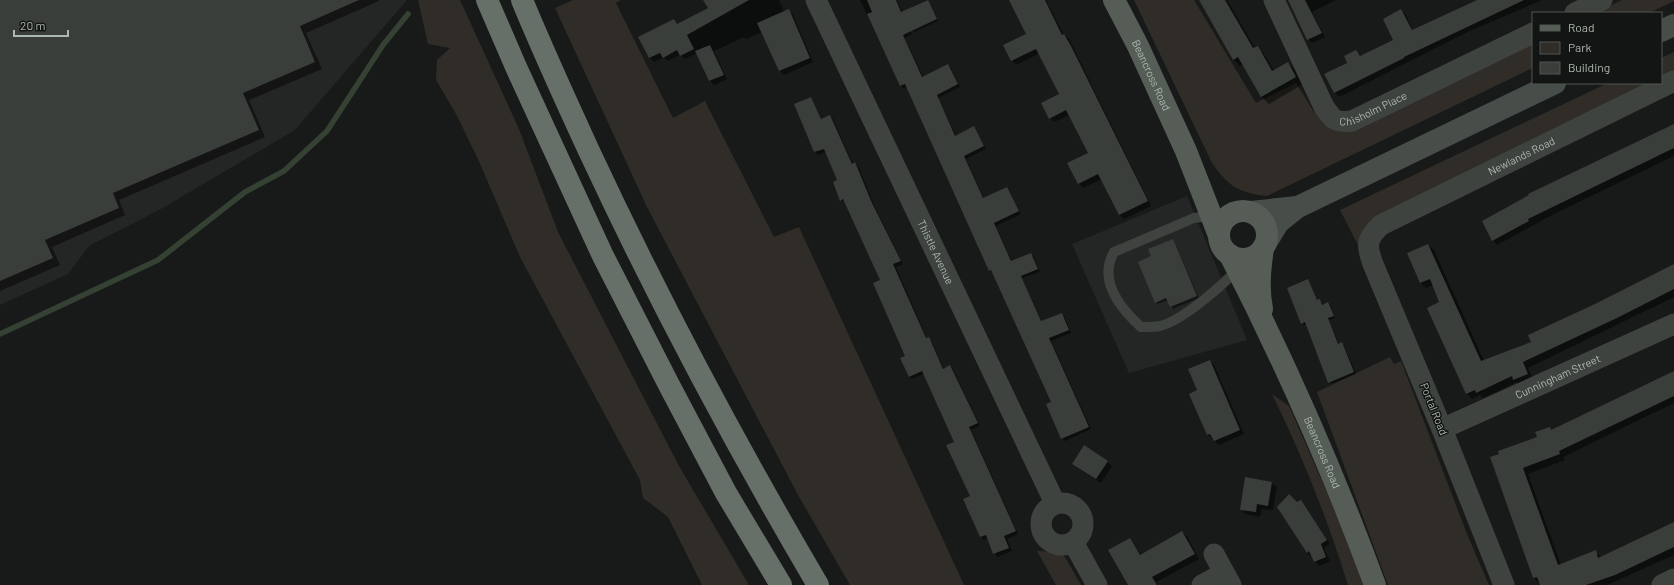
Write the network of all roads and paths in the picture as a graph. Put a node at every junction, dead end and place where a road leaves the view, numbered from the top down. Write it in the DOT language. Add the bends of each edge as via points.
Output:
graph roads {
  1 [pos="487,0"];
  2 [pos="522,0"];
  3 [pos="816,0"];
  4 [pos="1114,0"];
  5 [pos="1274,0"];
  6 [pos="1602,0"];
  7 [pos="1577,12"];
  8 [pos="1674,25"];
  9 [pos="1662,31"];
  10 [pos="1532,33"];
  11 [pos="1674,81"];
  12 [pos="1553,84"];
  13 [pos="1186,151"];
  14 [pos="1298,207"];
  15 [pos="1243,212"];
  16 [pos="1214,224"];
  17 [pos="1372,233"];
  18 [pos="1249,255"];
  19 [pos="1264,322"];
  20 [pos="1674,324"];
  21 [pos="1442,429"];
  22 [pos="1055,503"];
  23 [pos="1073,542"];
  24 [pos="1214,554"];
  25 [pos="1227,579"];
  26 [pos="1674,579"];
  27 [pos="781,585"];
  28 [pos="818,585"];
  29 [pos="1097,585"];
  30 [pos="1202,585"];
  31 [pos="1375,585"];
  32 [pos="1504,585"];
  33 [pos="1662,585"];
  1 -- 27 [label="highway" via="603,256 726,493"];
  2 -- 28 [label="highway" via="628,234 678,335 748,465"];
  3 -- 22 [label="street, Thistle Avenue"];
  4 -- 13 [label="main road, Beancross Road"];
  5 -- 10 [label="street, Chisholm Place" via="1324,108 1332,119 1342,122 1352,121"];
  6 -- 7 [label="street"];
  8 -- 9 [label="main road"];
  11 -- 17 [label="street, Newlands Road" via="1381,225"];
  12 -- 14 [label="main road"];
  13 -- 15 [label="main road, Beancross Road" via="1203,180 1222,200"];
  13 -- 16 [label="main road, Beancross Road"];
  14 -- 15 [label="main road"];
  14 -- 18 [label="main road" via="1278,223"];
  15 -- 16 [label="main road"];
  15 -- 18 [label="main road, Beancross Road" via="1257,215 1265,224 1267,237"];
  16 -- 18 [label="main road, Beancross Road" via="1221,246"];
  16 -- 18 [label="lane" via="1194,218 1114,252 1109,260 1108,275 1114,296 1141,327 1160,326 1192,309"];
  17 -- 21 [label="street, Portal Road" via="1368,241 1368,252"];
  18 -- 19 [label="main road, Beancross Road"];
  18 -- 19 [label="main road, Beancross Road" via="1260,267 1259,293"];
  19 -- 31 [label="main road, Beancross Road" via="1332,472"];
  20 -- 21 [label="street, Cunningham Street"];
  21 -- 32 [label="street, Portal Road"];
  22 -- 23 [label="street" via="1070,504 1082,514 1083,530"];
  22 -- 23 [label="street" via="1047,508 1042,516 1040,526 1043,535 1057,545"];
  23 -- 29 [label="street"];
  24 -- 25 [label="street"];
  25 -- 30 [label="street"];
  26 -- 33 [label="street"];
}
